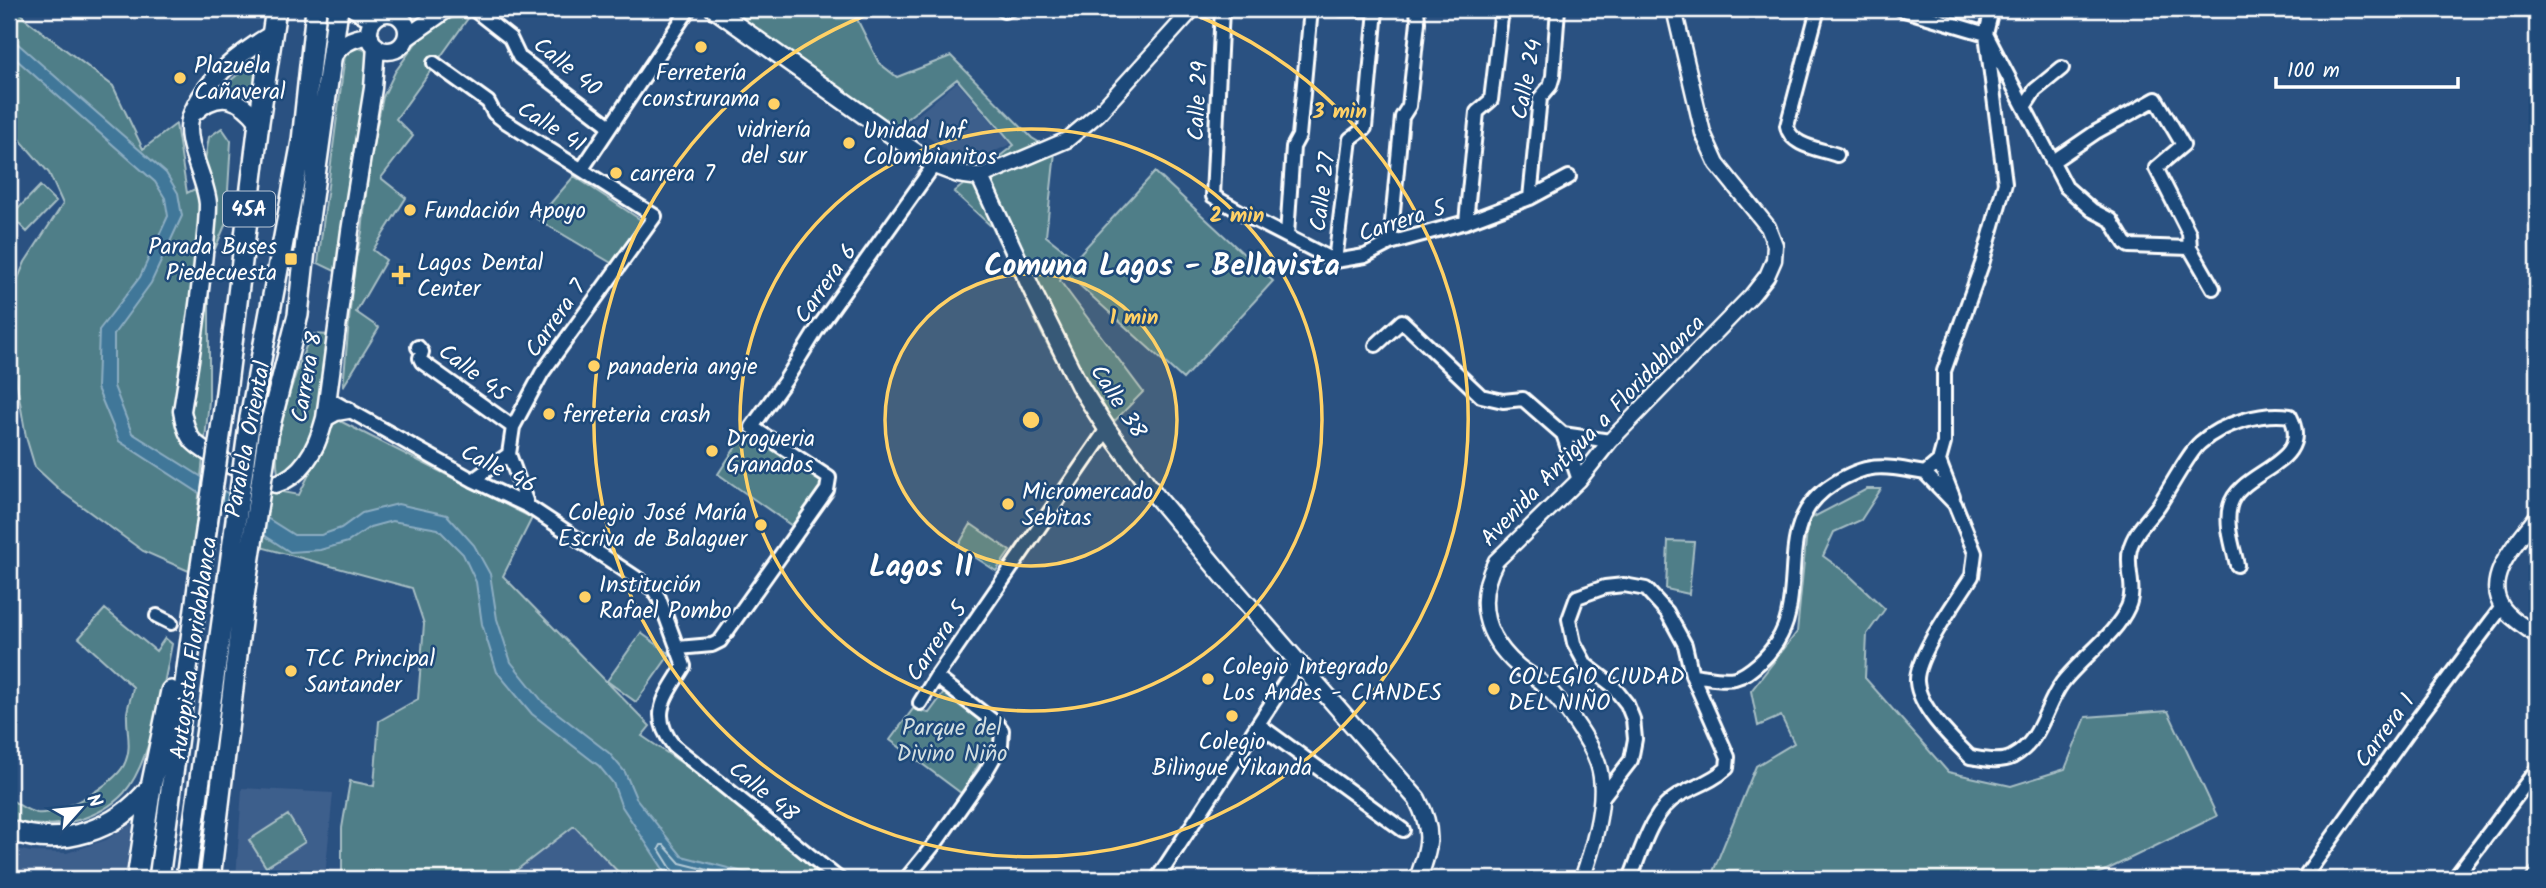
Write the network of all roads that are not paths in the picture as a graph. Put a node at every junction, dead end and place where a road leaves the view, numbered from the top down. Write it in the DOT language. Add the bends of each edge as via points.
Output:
graph roads {
  1 [pos="276,9"];
  2 [pos="316,9"];
  3 [pos="338,9"];
  4 [pos="355,9"];
  5 [pos="473,9"];
  6 [pos="690,9"];
  7 [pos="714,9"];
  8 [pos="1193,9"];
  9 [pos="1222,9"];
  10 [pos="1311,9"];
  11 [pos="1342,9"];
  12 [pos="1360,9"];
  13 [pos="1416,9"];
  14 [pos="1503,9"];
  15 [pos="1558,9"];
  16 [pos="1674,9"];
  17 [pos="1818,9"];
  18 [pos="1901,9"];
  19 [pos="1992,9"];
  20 [pos="445,10"];
  21 [pos="1378,10"];
  22 [pos="395,14"];
  23 [pos="376,17"];
  24 [pos="272,34"];
  25 [pos="1986,34"];
  26 [pos="373,41"];
  27 [pos="404,42"];
  28 [pos="330,62"];
  29 [pos="434,62"];
  30 [pos="2062,68"];
  31 [pos="373,88"];
  32 [pos="2024,107"];
  33 [pos="191,116"];
  34 [pos="259,122"];
  35 [pos="610,126"];
  36 [pos="1837,155"];
  37 [pos="2052,162"];
  38 [pos="934,164"];
  39 [pos="582,169"];
  40 [pos="980,177"];
  41 [pos="1569,177"];
  42 [pos="1213,196"];
  43 [pos="1530,198"];
  44 [pos="655,216"];
  45 [pos="1466,222"];
  46 [pos="1287,235"];
  47 [pos="1390,243"];
  48 [pos="2190,248"];
  49 [pos="1335,261"];
  50 [pos="2213,288"];
  51 [pos="1376,345"];
  52 [pos="418,346"];
  53 [pos="329,399"];
  54 [pos="348,410"];
  55 [pos="325,418"];
  56 [pos="513,427"];
  57 [pos="1107,429"];
  58 [pos="1563,434"];
  59 [pos="1610,441"];
  60 [pos="509,454"];
  61 [pos="1939,461"];
  62 [pos="1925,473"];
  63 [pos="473,480"];
  64 [pos="1578,480"];
  65 [pos="1955,504"];
  66 [pos="528,506"];
  67 [pos="2537,516"];
  68 [pos="2237,565"];
  69 [pos="235,595"];
  70 [pos="2502,607"];
  71 [pos="157,616"];
  72 [pos="171,623"];
  73 [pos="191,626"];
  74 [pos="2537,636"];
  75 [pos="678,648"];
  76 [pos="218,649"];
  77 [pos="1298,663"];
  78 [pos="1692,675"];
  79 [pos="936,677"];
  80 [pos="920,703"];
  81 [pos="1258,724"];
  82 [pos="664,733"];
  83 [pos="225,742"];
  84 [pos="2535,777"];
  85 [pos="151,787"];
  86 [pos="1601,799"];
  87 [pos="9,830"];
  88 [pos="1403,830"];
  89 [pos="2537,873"];
  90 [pos="137,879"];
  91 [pos="159,879"];
  92 [pos="186,879"];
  93 [pos="210,879"];
  94 [pos="839,879"];
  95 [pos="906,879"];
  96 [pos="1157,879"];
  97 [pos="1418,879"];
  98 [pos="1582,879"];
  99 [pos="1630,879"];
  100 [pos="2303,879"];
  101 [pos="2454,879"];
  102 [pos="2533,879"];
  1 -- 24 [label="highway, Autopista Floridablanca / 45A"];
  2 -- 69 [label="highway, Autopista Floridablanca / 45A, bridge" via="302,141 250,418"];
  3 -- 28 [label="highway, Paralela Oriental"];
  4 -- 23 [label="main road"];
  5 -- 35 [label="street, Calle 40" via="510,38 519,57"];
  6 -- 35 [label="street"];
  7 -- 38 [label="main road"];
  8 -- 40 [label="street" via="1098,114 1068,140"];
  9 -- 42 [label="street, Calle 29"];
  10 -- 46 [label="street"];
  11 -- 12 [label="street"];
  12 -- 21 [label="street"];
  13 -- 47 [label="street" via="1409,106 1402,117"];
  14 -- 45 [label="street" via="1491,100 1477,112"];
  15 -- 43 [label="street, Calle 24" via="1553,76 1539,98"];
  16 -- 59 [label="street, Avenida Antigua a Floridablanca" via="1703,133 1717,164 1768,227 1775,245 1774,260 1752,295"];
  17 -- 36 [label="street" via="1788,134 1793,140"];
  18 -- 25 [label="street"];
  19 -- 25 [label="street"];
  20 -- 22 [label="main road" via="417,16"];
  20 -- 27 [label="main road"];
  21 -- 49 [label="street, Calle 27" via="1365,128 1350,139"];
  22 -- 23 [label="main road"];
  22 -- 27 [label="main road" via="405,22"];
  23 -- 26 [label="main road" via="370,28"];
  24 -- 33 [label="main road" via="225,68"];
  24 -- 34 [label="highway, Autopista Floridablanca / 45A"];
  25 -- 32 [label="street"];
  25 -- 61 [label="street" via="2005,183 1944,371 1944,443"];
  26 -- 27 [label="main road" via="386,51"];
  26 -- 28 [label="main road" via="360,37 342,46"];
  26 -- 31 [label="main road, Carrera 8"];
  27 -- 31 [label="main road, Carrera 8"];
  28 -- 69 [label="highway, Paralela Oriental, bridge" via="298,315"];
  29 -- 39 [label="street, Calle 41" via="488,102 503,120"];
  30 -- 32 [label="street" via="2035,90"];
  31 -- 53 [label="main road, Carrera 8"];
  32 -- 37 [label="street"];
  33 -- 34 [label="main road" via="206,102 227,98 246,106"];
  33 -- 55 [label="main road, Carrera 8" via="189,132 207,191 208,215 184,425 193,441 258,479 276,484 296,474 309,457"];
  34 -- 73 [label="highway, Autopista Floridablanca / 45A, bridge" via="224,409"];
  35 -- 39 [label="street"];
  37 -- 48 [label="street" via="2066,187 2111,220 2129,246"];
  37 -- 48 [label="street" via="2156,99 2183,145 2156,168 2189,233"];
  38 -- 40 [label="main road"];
  38 -- 75 [label="street, Carrera 6" via="752,427 829,478 827,491 720,641"];
  39 -- 44 [label="street, Calle 41"];
  40 -- 57 [label="main road, Calle 38" via="1032,292"];
  41 -- 43 [label="street, Carrera 5"];
  42 -- 46 [label="street, Carrera 5"];
  43 -- 45 [label="street, Carrera 5"];
  44 -- 56 [label="street, Carrera 7" via="542,373"];
  45 -- 47 [label="street, Carrera 5"];
  46 -- 49 [label="street, Carrera 5"];
  47 -- 49 [label="street, Carrera 5" via="1365,256"];
  48 -- 50 [label="street"];
  51 -- 58 [label="street" via="1402,321 1481,396 1523,399"];
  52 -- 56 [label="street, Calle 45" via="422,362"];
  53 -- 54 [label="street, Calle 46"];
  53 -- 55 [label="main road, Carrera 8"];
  54 -- 55 [label="main road"];
  54 -- 63 [label="street, Calle 46"];
  56 -- 60 [label="street, Carrera 7"];
  57 -- 77 [label="main road, Calle 38" via="1156,496"];
  57 -- 79 [label="street, Carrera 5"];
  58 -- 59 [label="street"];
  58 -- 64 [label="street"];
  59 -- 64 [label="street, Avenida Antigua a Floridablanca"];
  60 -- 63 [label="street"];
  60 -- 66 [label="street, Carrera 7"];
  61 -- 62 [label="street"];
  61 -- 65 [label="street"];
  62 -- 65 [label="street"];
  62 -- 78 [label="street" via="1886,466 1854,470 1822,491 1806,509 1794,541 1788,615 1777,643 1748,673 1734,678"];
  63 -- 66 [label="street, Calle 46"];
  64 -- 86 [label="street, Avenida Antigua a Floridablanca" via="1496,561 1484,591 1484,610 1501,650 1544,684 1569,712 1598,765"];
  65 -- 68 [label="street" via="1975,564 1919,664 1917,683 1922,701 1970,757 2010,758 2029,745 2060,686 2121,622 2133,588 2129,552 2136,534 2199,443 2248,420 2272,413 2290,416 2295,435 2283,460 2241,488 2230,504 2228,523"];
  66 -- 75 [label="street, Calle 46" via="653,589"];
  67 -- 70 [label="street" via="2498,576"];
  69 -- 76 [label="highway, Autopista Floridablanca / 45A"];
  69 -- 83 [label="highway, Paralela Oriental"];
  70 -- 74 [label="street"];
  70 -- 100 [label="street, Carrera 1"];
  71 -- 72 [label="street"];
  73 -- 85 [label="highway, 45A"];
  73 -- 91 [label="highway, Autopista Floridablanca / 45A"];
  75 -- 82 [label="street, Calle 46" via="684,666 664,698 660,712"];
  76 -- 83 [label="highway"];
  76 -- 92 [label="highway, Autopista Floridablanca / 45A"];
  77 -- 81 [label="street"];
  77 -- 97 [label="main road, Calle 38" via="1417,799 1429,830"];
  78 -- 86 [label="street" via="1676,627 1646,589 1624,584 1577,597 1569,619 1574,643 1586,665 1628,704 1636,739 1631,760"];
  78 -- 99 [label="street" via="1728,757 1727,768 1659,811"];
  79 -- 80 [label="street, Carrera 5"];
  79 -- 95 [label="street" via="1002,730 1001,746"];
  81 -- 88 [label="street"];
  81 -- 96 [label="street"];
  82 -- 94 [label="street, Calle 48" via="674,746"];
  83 -- 93 [label="highway, Paralela Oriental"];
  84 -- 101 [label="street"];
  85 -- 87 [label="highway" via="120,818 90,832 47,838"];
  85 -- 90 [label="highway, 45A"];
  86 -- 98 [label="street, Avenida Antigua a Floridablanca" via="1594,845"];
  89 -- 102 [label="street"];
}
